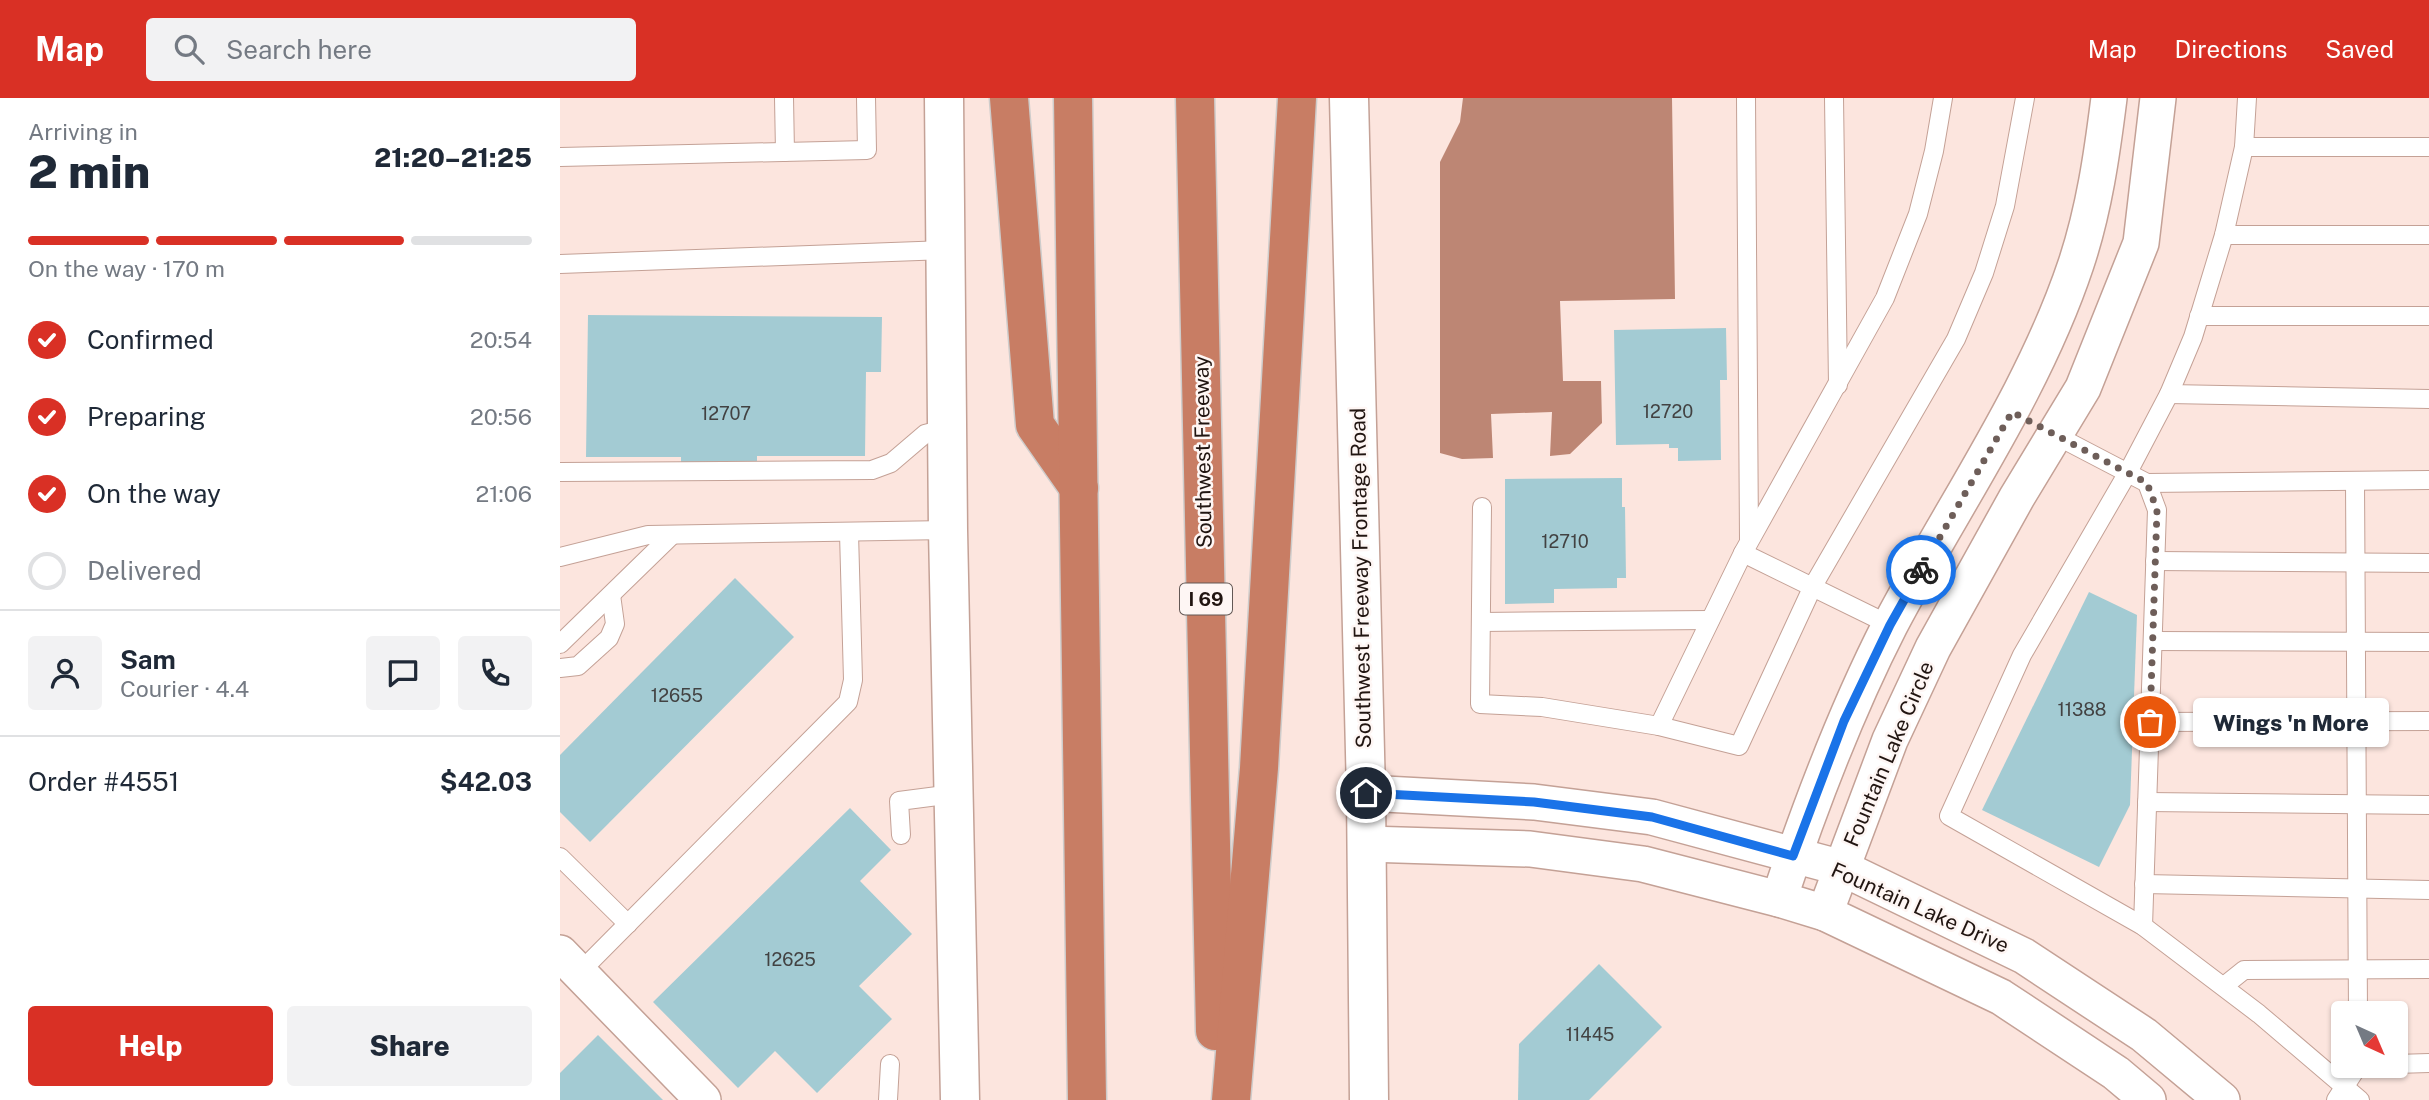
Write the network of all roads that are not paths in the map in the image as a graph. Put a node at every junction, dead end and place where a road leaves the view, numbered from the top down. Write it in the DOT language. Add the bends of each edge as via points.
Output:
graph roads {
  1 [pos="784,98"];
  2 [pos="866,98"];
  3 [pos="944,98"];
  4 [pos="1009,98"];
  5 [pos="1073,98"];
  6 [pos="1195,98"];
  7 [pos="1297,98"];
  8 [pos="1349,98"];
  9 [pos="1746,98"];
  10 [pos="1833,98"];
  11 [pos="1943,98"];
  12 [pos="2025,98"];
  13 [pos="2109,98"];
  14 [pos="2158,98"];
  15 [pos="2248,98"];
  16 [pos="2429,146"];
  17 [pos="2244,147"];
  18 [pos="785,152"];
  19 [pos="560,157"];
  20 [pos="2224,234"];
  21 [pos="2429,235"];
  22 [pos="946,250"];
  23 [pos="560,264"];
  24 [pos="2199,316"];
  25 [pos="2429,316"];
  26 [pos="1838,386"];
  27 [pos="2169,394"];
  28 [pos="2429,399"];
  29 [pos="2012,412"];
  30 [pos="948,428"];
  31 [pos="2055,435"];
  32 [pos="560,472"];
  33 [pos="2127,474"];
  34 [pos="2429,480"];
  35 [pos="2354,481"];
  36 [pos="2147,483"];
  37 [pos="1079,488"];
  38 [pos="1482,507"];
  39 [pos="947,530"];
  40 [pos="849,533"];
  41 [pos="672,535"];
  42 [pos="1746,547"];
  43 [pos="560,557"];
  44 [pos="2155,561"];
  45 [pos="2355,562"];
  46 [pos="2429,563"];
  47 [pos="1813,586"];
  48 [pos="611,594"];
  49 [pos="1710,620"];
  50 [pos="1481,622"];
  51 [pos="1890,625"];
  52 [pos="2153,641"];
  53 [pos="2356,642"];
  54 [pos="2429,642"];
  55 [pos="560,644"];
  56 [pos="1933,648"];
  57 [pos="560,668"];
  58 [pos="2356,721"];
  59 [pos="2429,721"];
  60 [pos="2150,722"];
  61 [pos="1659,726"];
  62 [pos="1366,793"];
  63 [pos="953,794"];
  64 [pos="2147,802"];
  65 [pos="2357,804"];
  66 [pos="2429,805"];
  67 [pos="901,835"];
  68 [pos="1367,844"];
  69 [pos="1793,856"];
  70 [pos="560,857"];
  71 [pos="1842,869"];
  72 [pos="2144,884"];
  73 [pos="2357,888"];
  74 [pos="2429,890"];
  75 [pos="1779,899"];
  76 [pos="1825,913"];
  77 [pos="628,924"];
  78 [pos="2143,926"];
  79 [pos="570,963"];
  80 [pos="2358,968"];
  81 [pos="2429,969"];
  82 [pos="2224,986"];
  83 [pos="2358,1001"];
  84 [pos="2429,1063"];
  85 [pos="890,1064"];
  86 [pos="2408,1064"];
  87 [pos="2351,1078"];
  88 [pos="2341,1094"];
  89 [pos="703,1100"];
  90 [pos="888,1100"];
  91 [pos="960,1100"];
  92 [pos="1087,1100"];
  93 [pos="1216,1100"];
  94 [pos="1231,1100"];
  95 [pos="1369,1100"];
  96 [pos="2148,1100"];
  97 [pos="2222,1100"];
  98 [pos="2360,1100"];
  1 -- 18 [label="lane"];
  2 -- 18 [label="lane" via="867,150"];
  3 -- 22 [label="main road"];
  4 -- 37 [label="highway" via="1035,425"];
  5 -- 37 [label="highway"];
  6 -- 93 [label="highway, Southwest Freeway / I 69"];
  7 -- 94 [label="highway" via="1259,768"];
  8 -- 62 [label="main road, Southwest Freeway Frontage Road"];
  9 -- 42 [label="lane"];
  10 -- 26 [label="lane"];
  11 -- 26 [label="lane" via="1918,214 1885,298"];
  12 -- 47 [label="lane" via="2005,206 1961,328"];
  13 -- 29 [label="street" via="2098,180 2077,263"];
  14 -- 31 [label="street, Fountain Lake Circle" via="2141,243 2083,388"];
  15 -- 17 [label="lane"];
  16 -- 17 [label="lane"];
  17 -- 20 [label="lane"];
  18 -- 19 [label="lane"];
  20 -- 21 [label="lane"];
  20 -- 24 [label="lane"];
  22 -- 23 [label="lane"];
  22 -- 30 [label="main road"];
  24 -- 25 [label="lane"];
  24 -- 27 [label="lane"];
  26 -- 42 [label="lane"];
  27 -- 28 [label="lane"];
  27 -- 33 [label="lane"];
  29 -- 31 [label="street"];
  29 -- 51 [label="street"];
  30 -- 32 [label="lane" via="925,434 891,463 872,470"];
  30 -- 39 [label="main road"];
  31 -- 33 [label="lane"];
  31 -- 56 [label="street, Fountain Lake Circle"];
  33 -- 36 [label="lane"];
  33 -- 78 [label="lane" via="2022,655 1949,816"];
  34 -- 35 [label="lane"];
  35 -- 36 [label="lane"];
  35 -- 45 [label="lane"];
  36 -- 44 [label="lane" via="2157,510"];
  37 -- 92 [label="highway"];
  38 -- 50 [label="lane"];
  39 -- 40 [label="lane"];
  39 -- 63 [label="main road"];
  40 -- 41 [label="lane"];
  40 -- 77 [label="lane" via="853,680 848,702"];
  41 -- 43 [label="lane" via="648,535"];
  41 -- 48 [label="lane"];
  42 -- 47 [label="lane"];
  42 -- 49 [label="lane"];
  44 -- 45 [label="lane"];
  44 -- 52 [label="lane"];
  45 -- 46 [label="lane"];
  45 -- 53 [label="lane"];
  47 -- 51 [label="lane"];
  47 -- 61 [label="lane" via="1739,746"];
  48 -- 55 [label="lane"];
  48 -- 57 [label="lane" via="615,624 609,638 578,666"];
  49 -- 50 [label="lane"];
  49 -- 61 [label="lane"];
  50 -- 61 [label="lane" via="1480,704 1542,707"];
  51 -- 56 [label="street"];
  51 -- 69 [label="street" via="1844,721"];
  52 -- 53 [label="lane"];
  52 -- 60 [label="lane"];
  53 -- 54 [label="lane"];
  53 -- 58 [label="lane"];
  56 -- 71 [label="street, Fountain Lake Circle" via="1889,740"];
  58 -- 59 [label="lane"];
  58 -- 60 [label="lane"];
  58 -- 65 [label="lane"];
  60 -- 64 [label="lane"];
  62 -- 68 [label="main road, Southwest Freeway Frontage Road"];
  62 -- 69 [label="street, Fountain Lake Drive" via="1534,802 1652,817"];
  63 -- 67 [label="lane" via="899,801"];
  63 -- 91 [label="main road"];
  64 -- 65 [label="lane"];
  64 -- 72 [label="lane"];
  65 -- 66 [label="lane"];
  65 -- 73 [label="lane"];
  68 -- 75 [label="street, Fountain Lake Drive" via="1530,849 1643,864"];
  68 -- 95 [label="main road, Southwest Freeway Frontage Road"];
  69 -- 71 [label="street, Fountain Lake Drive"];
  69 -- 75 [label="street"];
  70 -- 77 [label="lane"];
  71 -- 76 [label="street, Fountain Lake Circle"];
  71 -- 97 [label="street, Fountain Lake Drive" via="2024,956 2144,1035"];
  72 -- 73 [label="lane"];
  72 -- 78 [label="lane"];
  73 -- 74 [label="lane"];
  73 -- 80 [label="lane"];
  75 -- 76 [label="street, Fountain Lake Drive"];
  76 -- 96 [label="street, Fountain Lake Drive" via="2001,997 2116,1073"];
  77 -- 79 [label="lane"];
  78 -- 82 [label="lane"];
  79 -- 89 [label="street"];
  80 -- 81 [label="lane"];
  80 -- 82 [label="lane" via="2244,970"];
  80 -- 83 [label="lane"];
  82 -- 88 [label="lane"];
  84 -- 86 [label="lane"];
  85 -- 90 [label="lane"];
  87 -- 88 [label="lane"];
  88 -- 98 [label="lane"];
}
